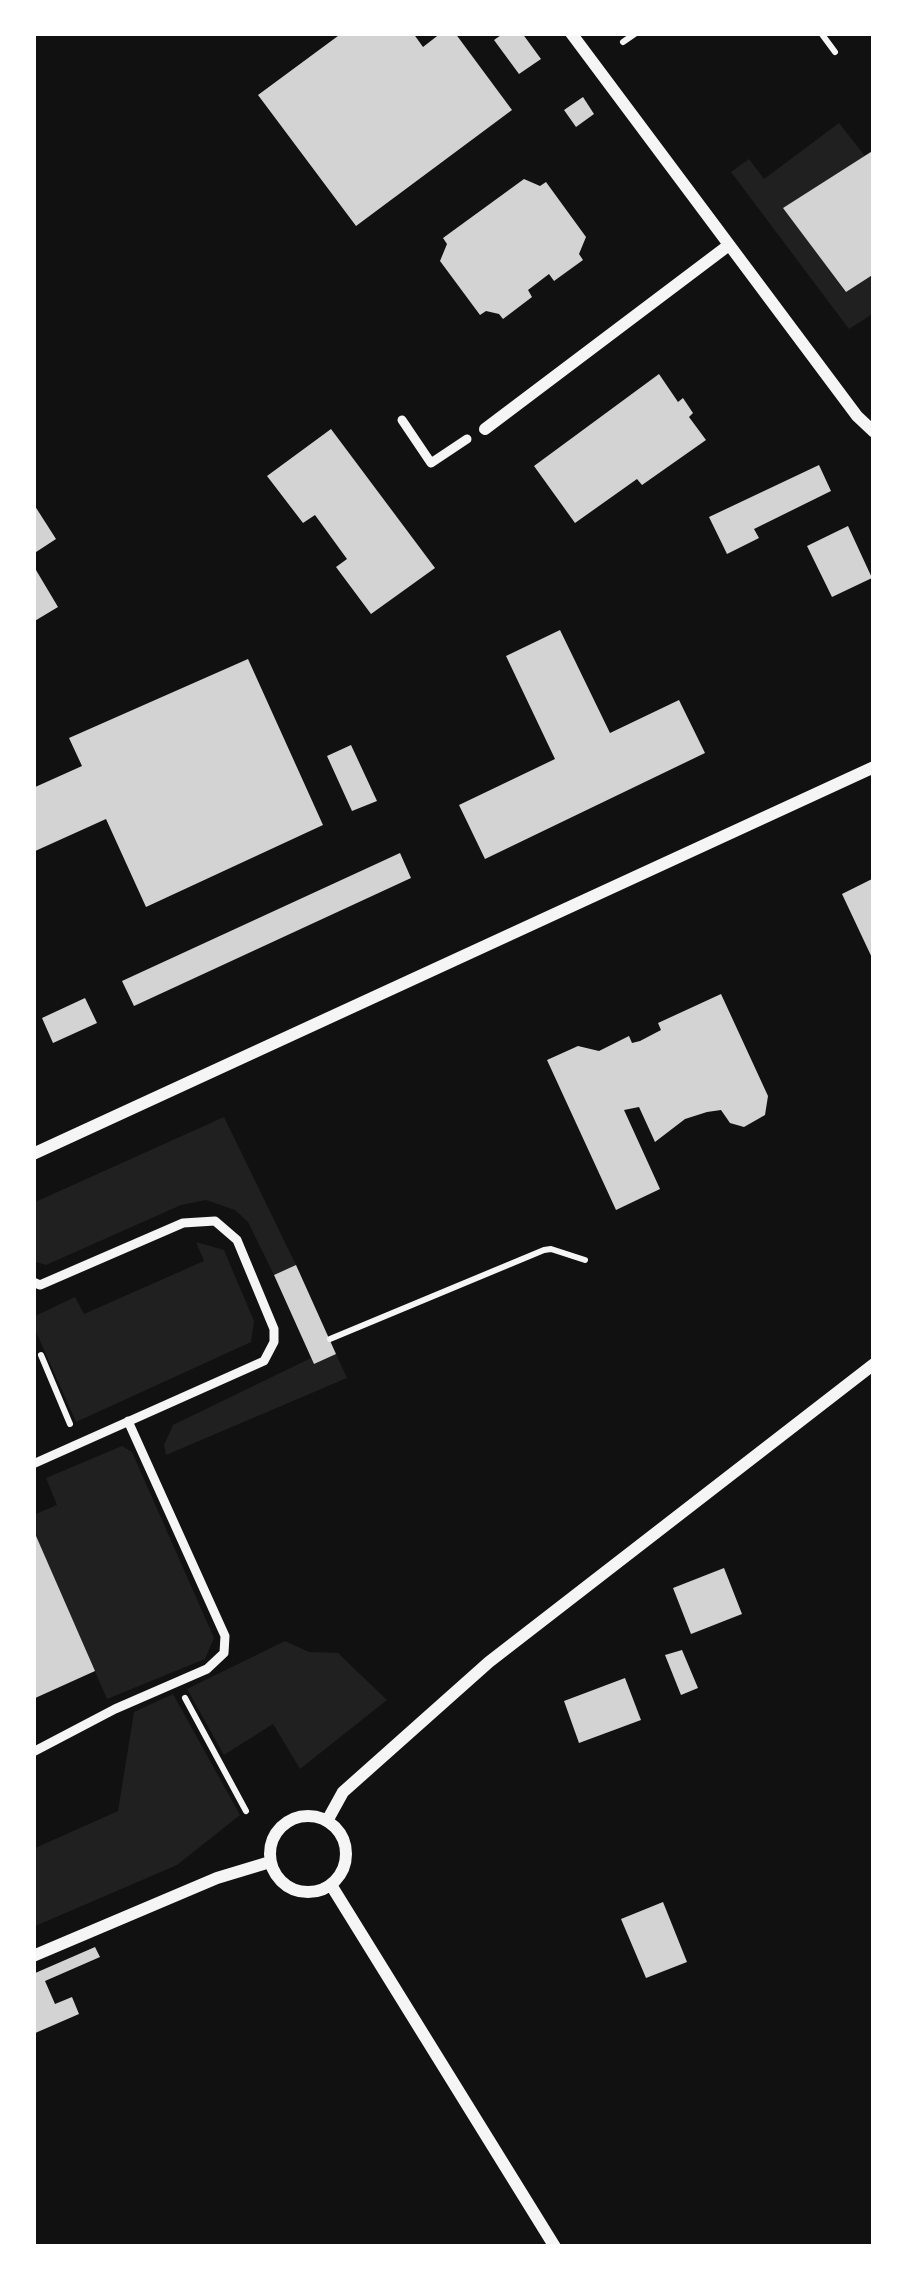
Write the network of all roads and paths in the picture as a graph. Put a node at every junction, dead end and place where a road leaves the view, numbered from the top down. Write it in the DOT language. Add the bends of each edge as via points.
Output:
graph roads {
  1 [pos="572,33"];
  2 [pos="636,33"];
  3 [pos="821,33"];
  4 [pos="622,43"];
  5 [pos="835,52"];
  6 [pos="729,245"];
  7 [pos="402,420"];
  8 [pos="484,429"];
  9 [pos="874,432"];
  10 [pos="467,439"];
  11 [pos="874,767"];
  12 [pos="33,1154"];
  13 [pos="585,1260"];
  14 [pos="33,1282"];
  15 [pos="330,1339"];
  16 [pos="40,1354"];
  17 [pos="874,1364"];
  18 [pos="128,1421"];
  19 [pos="78,1443"];
  20 [pos="33,1464"];
  21 [pos="176,1683"];
  22 [pos="33,1752"];
  23 [pos="246,1811"];
  24 [pos="327,1821"];
  25 [pos="270,1862"];
  26 [pos="331,1886"];
  27 [pos="33,1956"];
  28 [pos="554,2247"];
  1 -- 6 [label="street"];
  2 -- 4 [label="path"];
  3 -- 5 [label="path"];
  6 -- 8 [label="street"];
  6 -- 9 [label="street"];
  7 -- 10 [label="lane" via="431,463"];
  11 -- 12 [label="street"];
  13 -- 15 [label="path" via="544,1250"];
  14 -- 18 [label="lane" via="194,1220 214,1221 238,1240 274,1329 270,1352"];
  16 -- 19 [label="path"];
  17 -- 24 [label="street" via="489,1662 343,1792"];
  18 -- 19 [label="lane"];
  18 -- 21 [label="lane" via="225,1636 217,1663"];
  19 -- 20 [label="lane"];
  21 -- 22 [label="lane"];
  21 -- 23 [label="path"];
  24 -- 25 [label="street" via="303,1816 280,1827"];
  24 -- 26 [label="street" via="347,1852"];
  25 -- 26 [label="street" via="294,1890"];
  25 -- 27 [label="street"];
  26 -- 28 [label="street"];
}
